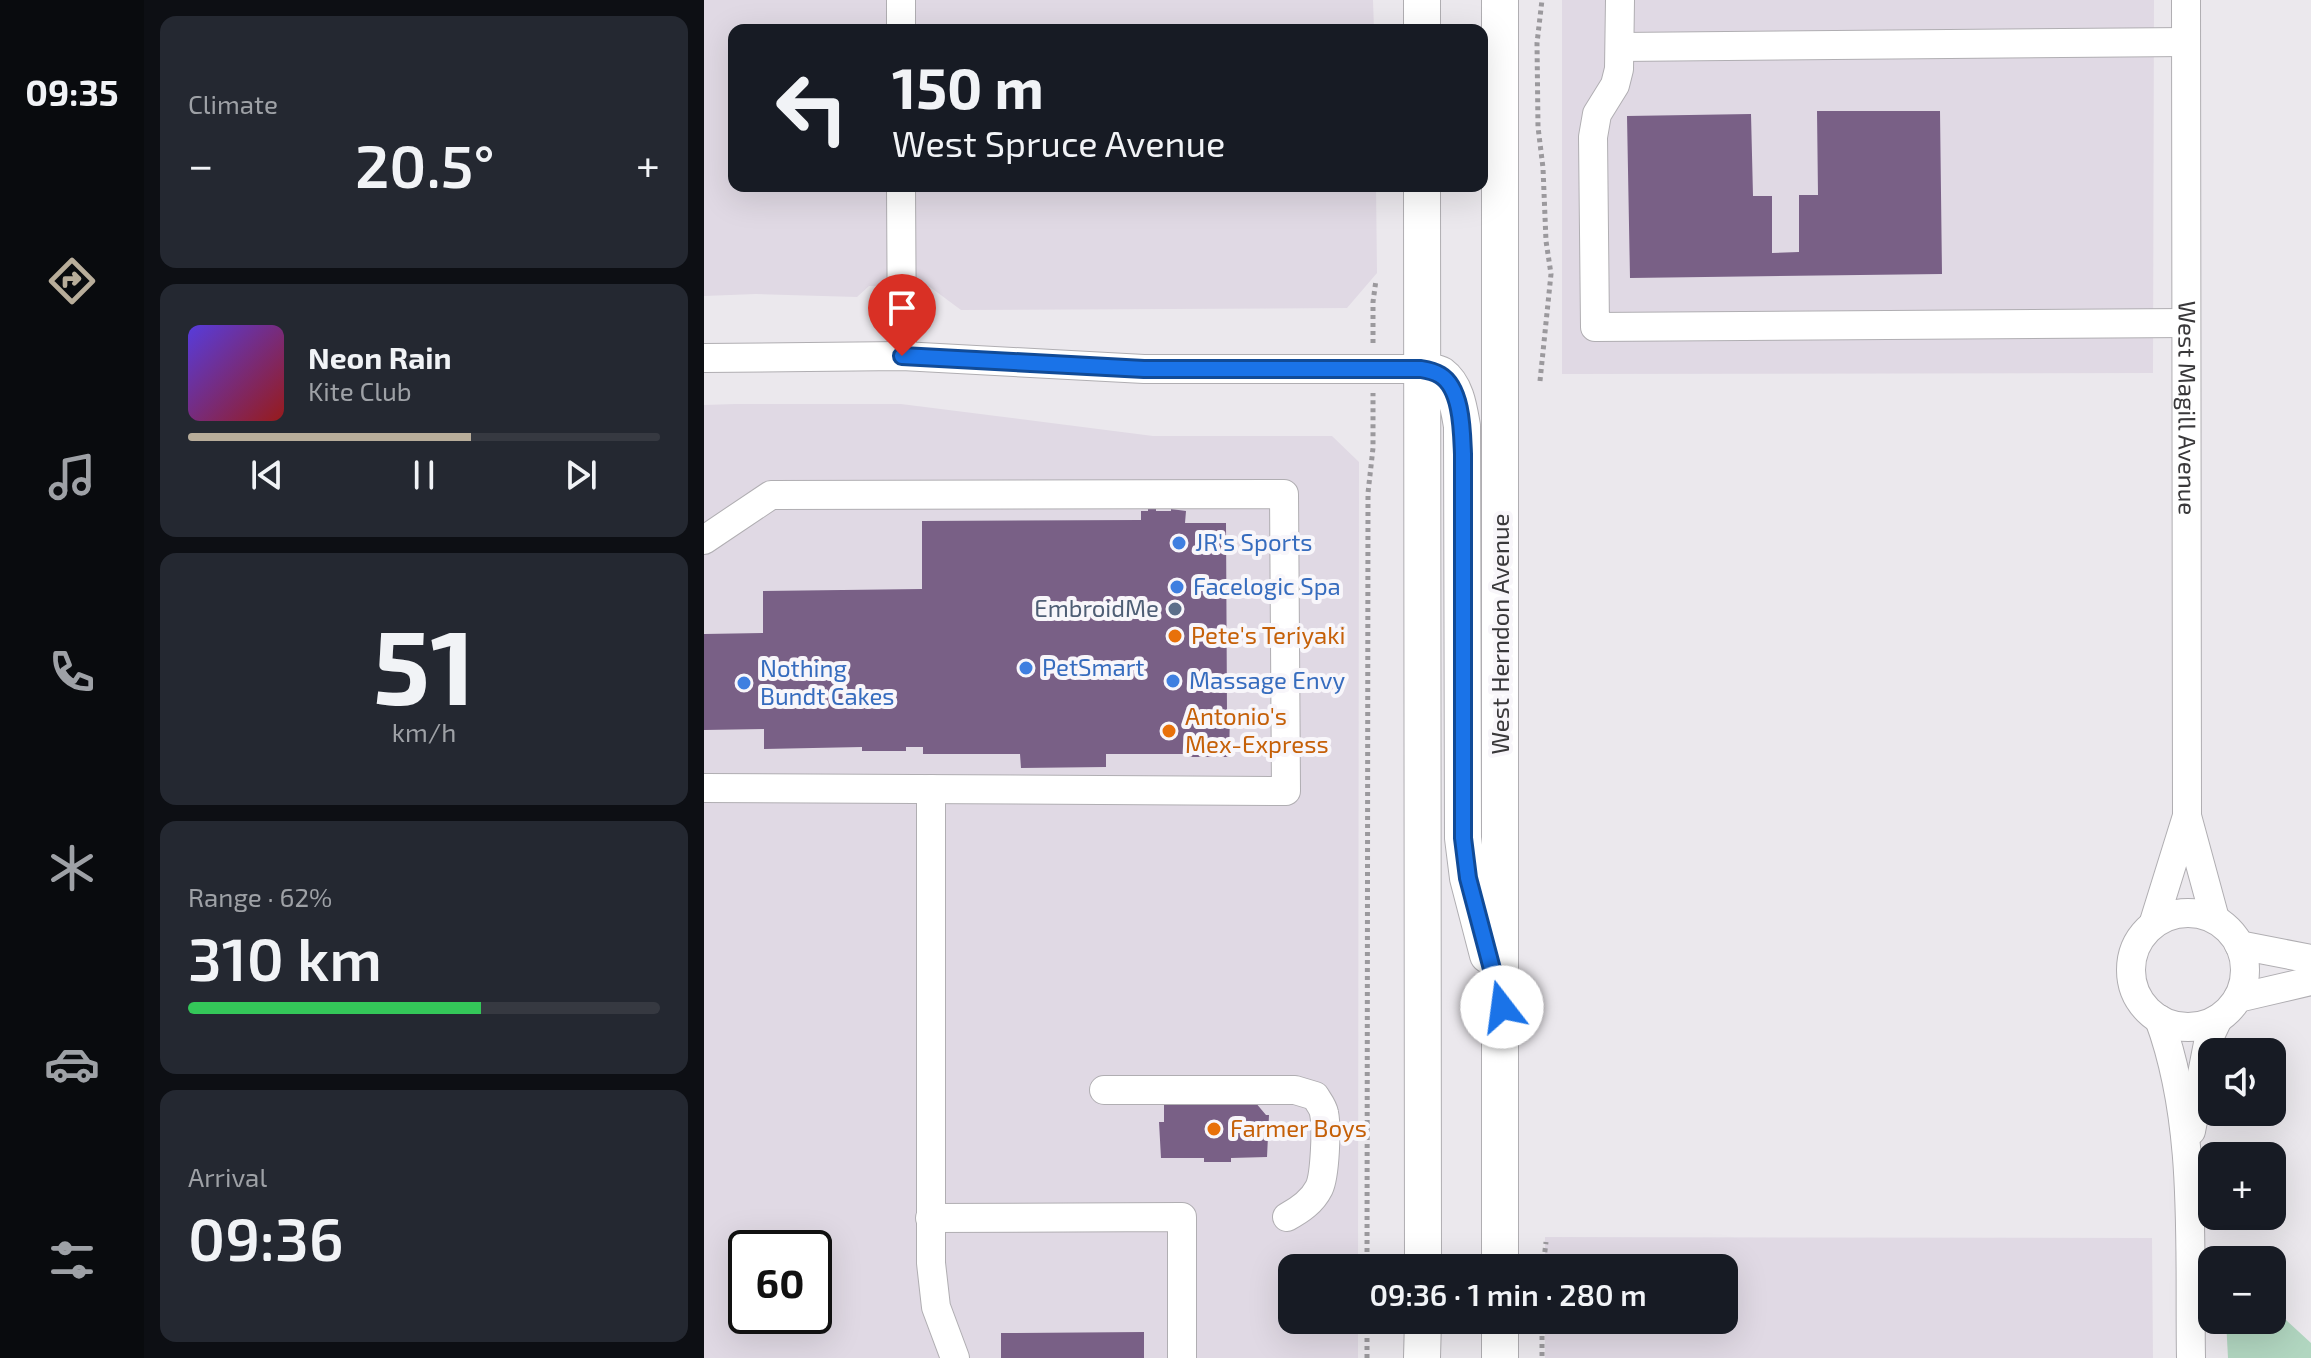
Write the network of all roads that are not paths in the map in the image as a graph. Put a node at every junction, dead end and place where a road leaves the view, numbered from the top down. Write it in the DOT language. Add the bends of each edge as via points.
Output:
graph roads {
  1 [pos="901,0"];
  2 [pos="1422,0"];
  3 [pos="1500,0"];
  4 [pos="1620,0"];
  5 [pos="2186,0"];
  6 [pos="901,24"];
  7 [pos="1422,24"];
  8 [pos="2186,42"];
  9 [pos="1620,47"];
  10 [pos="901,192"];
  11 [pos="1422,192"];
  12 [pos="2186,323"];
  13 [pos="902,356"];
  14 [pos="704,358"];
  15 [pos="1421,369"];
  16 [pos="704,540"];
  17 [pos="704,788"];
  18 [pos="931,789"];
  19 [pos="2187,816"];
  20 [pos="2215,919"];
  21 [pos="2154,922"];
  22 [pos="2239,945"];
  23 [pos="2311,959"];
  24 [pos="2311,981"];
  25 [pos="2238,998"];
  26 [pos="1502,1007"];
  27 [pos="2159,1019"];
  28 [pos="2218,1019"];
  29 [pos="1104,1090"];
  30 [pos="2188,1147"];
  31 [pos="1287,1217"];
  32 [pos="930,1218"];
  33 [pos="1423,1254"];
  34 [pos="1500,1254"];
  35 [pos="1423,1334"];
  36 [pos="1500,1334"];
  37 [pos="955,1358"];
  38 [pos="1182,1358"];
  39 [pos="1422,1358"];
  40 [pos="1500,1358"];
  41 [pos="2191,1358"];
  1 -- 6 [label="street"];
  2 -- 7 [label="main road"];
  3 -- 26 [label="main road, West Herndon Avenue"];
  4 -- 9 [label="street"];
  5 -- 8 [label="street, West Magill Avenue"];
  8 -- 9 [label="street"];
  8 -- 12 [label="street, West Magill Avenue"];
  9 -- 12 [label="street" via="1615,85 1597,114 1593,137 1595,327"];
  10 -- 13 [label="street"];
  11 -- 15 [label="main road"];
  12 -- 19 [label="street, West Magill Avenue"];
  13 -- 14 [label="street"];
  13 -- 15 [label="street" via="1144,369"];
  15 -- 26 [label="main road" via="1441,375 1450,385 1462,426 1463,838 1468,878"];
  15 -- 33 [label="main road"];
  16 -- 18 [label="street" via="771,495 1284,494 1286,791"];
  17 -- 18 [label="street"];
  18 -- 32 [label="street"];
  19 -- 20 [label="street, West Magill Avenue"];
  19 -- 21 [label="street, West Magill Avenue"];
  20 -- 21 [label="street" via="2174,915"];
  20 -- 22 [label="street"];
  21 -- 27 [label="street" via="2139,939 2131,972 2141,1004"];
  22 -- 23 [label="street"];
  22 -- 25 [label="street" via="2244,980"];
  24 -- 25 [label="street"];
  25 -- 28 [label="street"];
  26 -- 34 [label="main road, West Herndon Avenue"];
  27 -- 28 [label="street" via="2178,1026"];
  27 -- 30 [label="street"];
  28 -- 30 [label="street" via="2209,1038"];
  29 -- 31 [label="street" via="1295,1090 1315,1096 1324,1113 1324,1173 1313,1197"];
  30 -- 41 [label="street"];
  32 -- 37 [label="street" via="936,1307"];
  32 -- 38 [label="street" via="1182,1217"];
  35 -- 39 [label="main road"];
  36 -- 40 [label="main road"];
}
